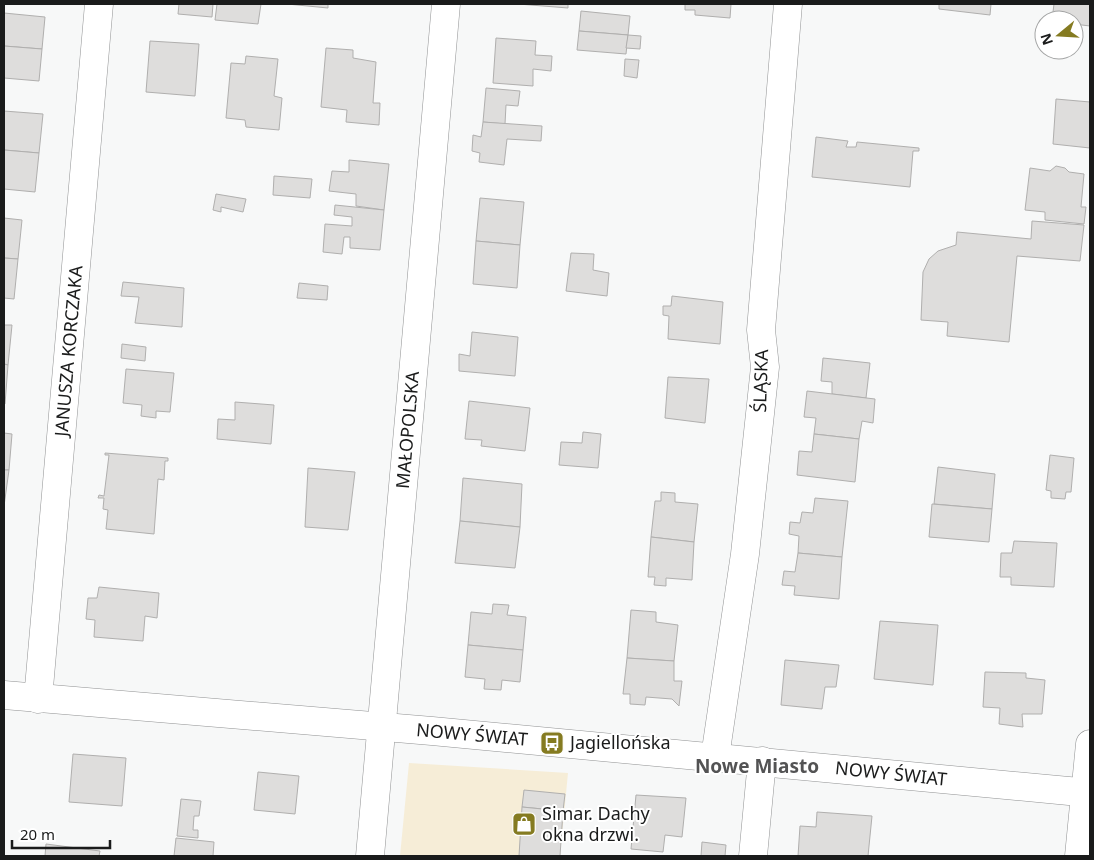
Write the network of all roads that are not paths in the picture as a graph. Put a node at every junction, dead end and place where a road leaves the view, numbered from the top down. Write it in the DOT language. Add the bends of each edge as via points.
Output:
graph roads {
  1 [pos="99,4"];
  2 [pos="446,4"];
  3 [pos="788,4"];
  4 [pos="4,695"];
  5 [pos="38,699"];
  6 [pos="382,728"];
  7 [pos="1090,744"];
  8 [pos="715,757"];
  9 [pos="762,761"];
  10 [pos="1088,793"];
  11 [pos="370,856"];
  12 [pos="753,856"];
  13 [pos="1079,856"];
  1 -- 5 [label="street, JANUSZA KORCZAKA"];
  2 -- 6 [label="street, MAŁOPOLSKA"];
  3 -- 8 [label="street, ŚLĄSKA" via="761,330 765,367 745,554"];
  4 -- 5 [label="street, NOWY ŚWIAT"];
  5 -- 6 [label="street, NOWY ŚWIAT"];
  6 -- 8 [label="street, NOWY ŚWIAT"];
  6 -- 11 [label="street, MAŁOPOLSKA"];
  7 -- 10 [label="street"];
  8 -- 9 [label="street, NOWY ŚWIAT"];
  9 -- 10 [label="street, NOWY ŚWIAT"];
  9 -- 12 [label="street"];
  10 -- 13 [label="street"];
}
